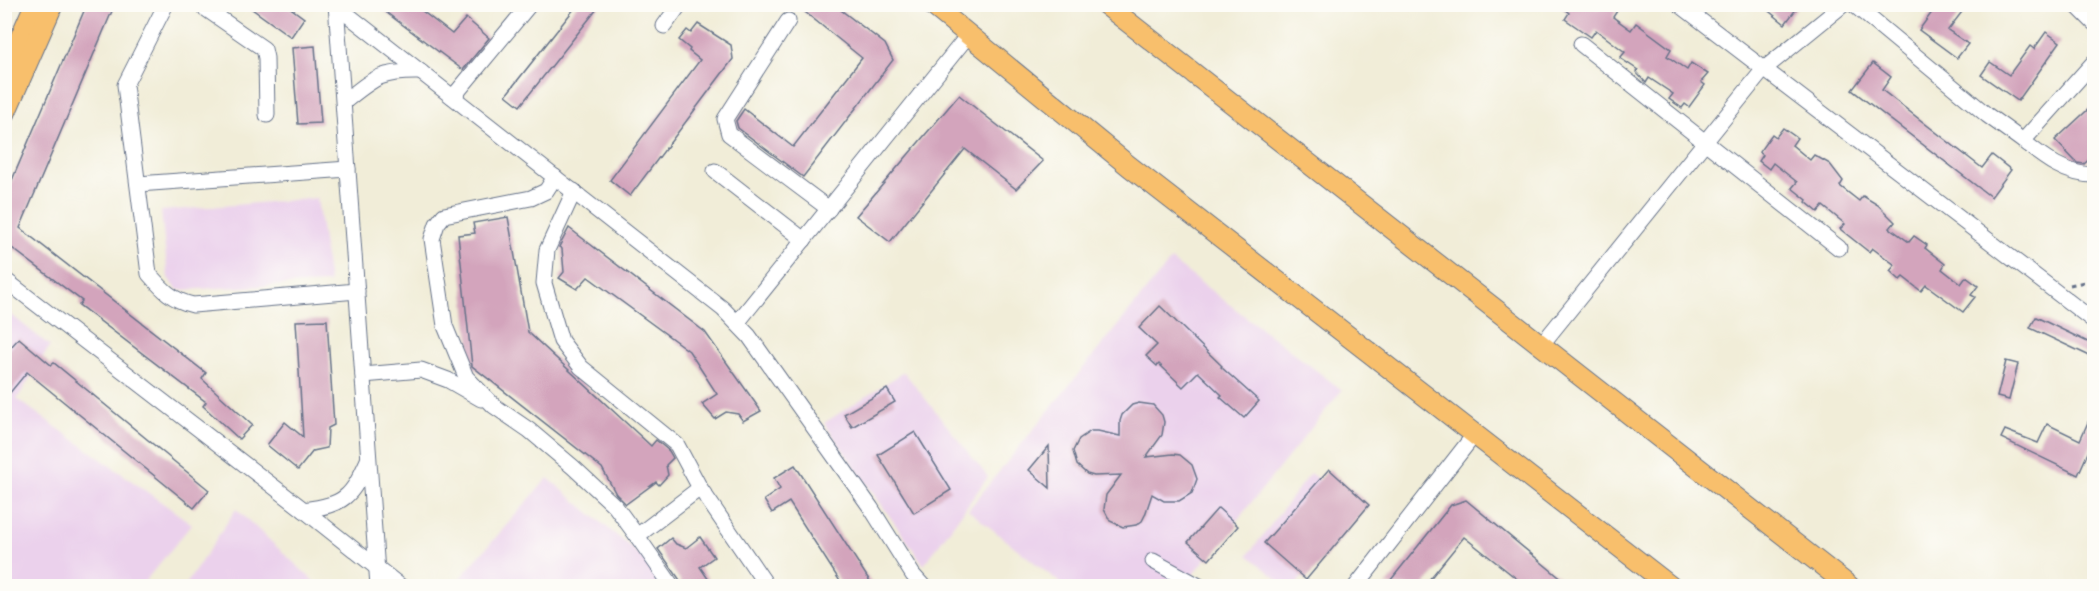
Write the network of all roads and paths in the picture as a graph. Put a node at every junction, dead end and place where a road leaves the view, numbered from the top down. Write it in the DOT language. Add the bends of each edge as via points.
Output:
graph roads {
  1 [pos="35,4"];
  2 [pos="53,4"];
  3 [pos="166,4"];
  4 [pos="199,4"];
  5 [pos="530,4"];
  6 [pos="680,4"];
  7 [pos="931,4"];
  8 [pos="1105,4"];
  9 [pos="1679,4"];
  10 [pos="1844,4"];
  11 [pos="1853,4"];
  12 [pos="2075,4"];
  13 [pos="335,5"];
  14 [pos="788,21"];
  15 [pos="2094,23"];
  16 [pos="664,26"];
  17 [pos="969,33"];
  18 [pos="1581,44"];
  19 [pos="2094,62"];
  20 [pos="1764,69"];
  21 [pos="420,72"];
  22 [pos="4,75"];
  23 [pos="453,97"];
  24 [pos="344,102"];
  25 [pos="267,115"];
  26 [pos="4,116"];
  27 [pos="1705,141"];
  28 [pos="2023,141"];
  29 [pos="348,169"];
  30 [pos="715,171"];
  31 [pos="2094,175"];
  32 [pos="555,177"];
  33 [pos="138,184"];
  34 [pos="574,191"];
  35 [pos="829,209"];
  36 [pos="804,240"];
  37 [pos="1839,248"];
  38 [pos="4,279"];
  39 [pos="2094,280"];
  40 [pos="2052,289"];
  41 [pos="357,291"];
  42 [pos="2094,321"];
  43 [pos="736,323"];
  44 [pos="1542,344"];
  45 [pos="363,375"];
  46 [pos="494,406"];
  47 [pos="1474,435"];
  48 [pos="370,458"];
  49 [pos="700,488"];
  50 [pos="304,510"];
  51 [pos="637,536"];
  52 [pos="1153,561"];
  53 [pos="376,568"];
  54 [pos="378,586"];
  55 [pos="400,586"];
  56 [pos="672,586"];
  57 [pos="767,586"];
  58 [pos="923,586"];
  59 [pos="1199,586"];
  60 [pos="1356,586"];
  61 [pos="1670,586"];
  62 [pos="1850,586"];
  1 -- 22 [label="main road"];
  2 -- 26 [label="main road"];
  3 -- 33 [label="street" via="125,85"];
  4 -- 25 [label="street" via="264,49"];
  5 -- 23 [label="street"];
  6 -- 16 [label="street"];
  7 -- 17 [label="main road"];
  8 -- 44 [label="main road"];
  9 -- 20 [label="street"];
  10 -- 20 [label="street"];
  11 -- 28 [label="street"];
  12 -- 15 [label="street"];
  13 -- 21 [label="street"];
  13 -- 24 [label="street"];
  14 -- 35 [label="street" via="725,119 726,126 729,134"];
  17 -- 35 [label="street"];
  17 -- 47 [label="main road" via="1130,166"];
  18 -- 27 [label="street"];
  19 -- 28 [label="street"];
  20 -- 27 [label="street"];
  20 -- 40 [label="street"];
  21 -- 23 [label="street"];
  21 -- 24 [label="street" via="390,72"];
  23 -- 32 [label="street"];
  24 -- 29 [label="street"];
  27 -- 37 [label="street"];
  27 -- 44 [label="street"];
  28 -- 31 [label="street" via="2051,163"];
  29 -- 33 [label="street"];
  29 -- 41 [label="street"];
  30 -- 36 [label="street"];
  32 -- 34 [label="street"];
  32 -- 46 [label="street" via="546,190 531,198 444,215 432,239 445,326 466,377"];
  33 -- 41 [label="street" via="149,274 167,295 180,302 193,305"];
  34 -- 43 [label="street"];
  34 -- 49 [label="street" via="547,250 544,283 561,341 581,367 677,445"];
  35 -- 36 [label="street"];
  36 -- 43 [label="street"];
  38 -- 50 [label="street"];
  39 -- 40 [label="path"];
  40 -- 42 [label="street"];
  41 -- 45 [label="street"];
  43 -- 58 [label="street"];
  44 -- 62 [label="main road"];
  45 -- 46 [label="street" via="421,370"];
  45 -- 48 [label="street"];
  46 -- 51 [label="street" via="573,466 615,506"];
  47 -- 60 [label="street"];
  47 -- 61 [label="main road"];
  48 -- 50 [label="street" via="348,496 332,506"];
  48 -- 53 [label="street"];
  49 -- 51 [label="street"];
  49 -- 57 [label="street"];
  50 -- 53 [label="street"];
  51 -- 56 [label="street"];
  52 -- 59 [label="street"];
  53 -- 54 [label="street"];
  53 -- 55 [label="street"];
}
